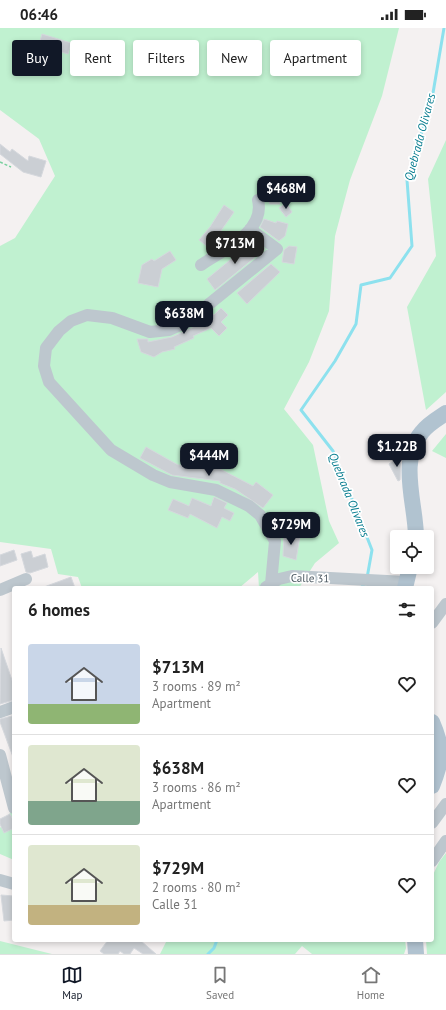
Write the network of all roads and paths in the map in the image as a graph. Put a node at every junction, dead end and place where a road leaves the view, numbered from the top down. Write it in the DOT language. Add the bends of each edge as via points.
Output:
graph roads {
  1 [pos="0,162"];
  2 [pos="11,167"];
  3 [pos="258,200"];
  4 [pos="250,229"];
  5 [pos="200,265"];
  6 [pos="446,413"];
  7 [pos="415,530"];
  8 [pos="26,578"];
  9 [pos="404,580"];
  10 [pos="268,586"];
  11 [pos="0,590"];
  12 [pos="446,604"];
  13 [pos="434,620"];
  14 [pos="12,708"];
  15 [pos="0,712"];
  16 [pos="434,727"];
  17 [pos="0,755"];
  18 [pos="434,781"];
  19 [pos="12,800"];
  20 [pos="446,804"];
  21 [pos="434,820"];
  22 [pos="446,841"];
  23 [pos="434,858"];
  24 [pos="0,880"];
  25 [pos="12,883"];
  26 [pos="414,942"];
  27 [pos="416,954"];
  1 -- 2 [label="path"];
  3 -- 4 [label="street" via="260,209"];
  4 -- 5 [label="street" via="240,240"];
  4 -- 10 [label="street" via="277,249 187,322 169,330 150,332 112,318 87,315 71,321 59,331 46,348 44,366 49,382 111,450 170,482 216,490 249,506 260,516 275,541"];
  6 -- 7 [label="main road" via="429,424 421,433 412,454 410,470"];
  8 -- 11 [label="street"];
  9 -- 10 [label="street, Calle 31" via="292,576 279,579"];
  12 -- 13 [label="street"];
  14 -- 15 [label="street"];
  16 -- 18 [label="main road" via="439,739 441,763"];
  17 -- 19 [label="street"];
  20 -- 21 [label="street"];
  22 -- 23 [label="street"];
  24 -- 25 [label="street"];
  26 -- 27 [label="main road"];
}
